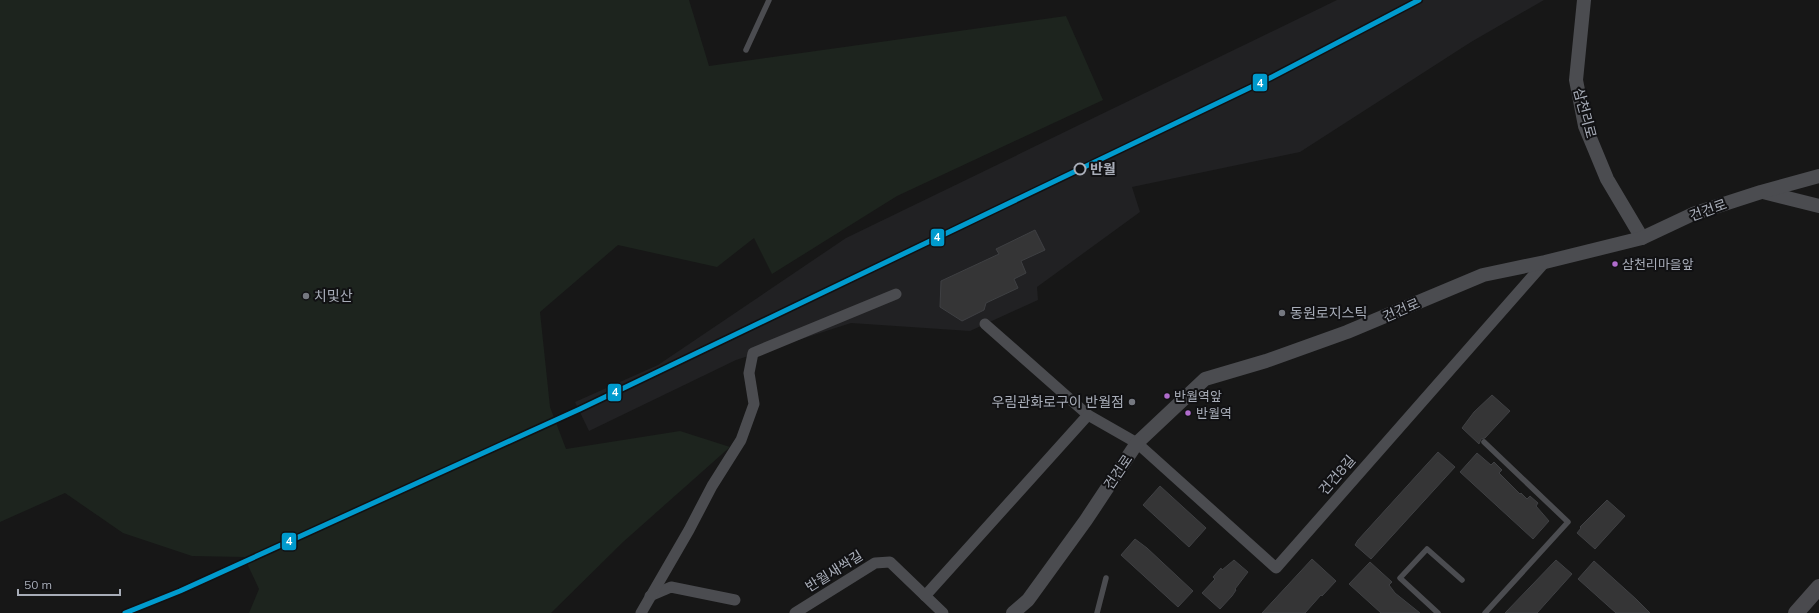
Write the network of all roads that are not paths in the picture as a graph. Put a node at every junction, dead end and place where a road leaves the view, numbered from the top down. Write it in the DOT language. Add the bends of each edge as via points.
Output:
graph roads {
  1 [pos="769,0"];
  2 [pos="1584,0"];
  3 [pos="746,50"];
  4 [pos="1819,176"];
  5 [pos="1761,192"];
  6 [pos="1819,206"];
  7 [pos="1642,238"];
  8 [pos="1545,262"];
  9 [pos="896,294"];
  10 [pos="986,324"];
  11 [pos="1088,415"];
  12 [pos="1484,442"];
  13 [pos="1137,443"];
  14 [pos="1106,578"];
  15 [pos="1462,580"];
  16 [pos="1819,587"];
  17 [pos="650,596"];
  18 [pos="925,596"];
  19 [pos="735,600"];
  20 [pos="641,613"];
  21 [pos="795,613"];
  22 [pos="943,613"];
  23 [pos="1013,613"];
  24 [pos="1097,613"];
  25 [pos="1438,613"];
  26 [pos="1485,613"];
  27 [pos="1796,613"];
  1 -- 3 [label="lane"];
  2 -- 7 [label="street, 삼천리로" via="1576,80 1585,126 1607,179"];
  4 -- 5 [label="street, 건건로"];
  5 -- 6 [label="street"];
  5 -- 7 [label="street, 건건로" via="1693,214"];
  7 -- 8 [label="street, 건건로"];
  8 -- 13 [label="street, 건건로" via="1483,275 1347,332 1266,361 1205,379"];
  8 -- 13 [label="street, 건건8길" via="1276,568"];
  9 -- 17 [label="street" via="753,353 749,373 754,404 741,440"];
  10 -- 11 [label="street"];
  11 -- 13 [label="street"];
  11 -- 18 [label="street"];
  12 -- 26 [label="lane" via="1568,522"];
  13 -- 23 [label="street, 건건로" via="1086,520 1028,600"];
  14 -- 24 [label="lane"];
  15 -- 25 [label="lane" via="1427,550 1400,578"];
  16 -- 27 [label="main road"];
  17 -- 19 [label="street" via="671,587"];
  17 -- 20 [label="street"];
  18 -- 21 [label="street, 반월새싹길" via="890,562 875,563"];
  18 -- 22 [label="street, 반월새싹길"];
}
